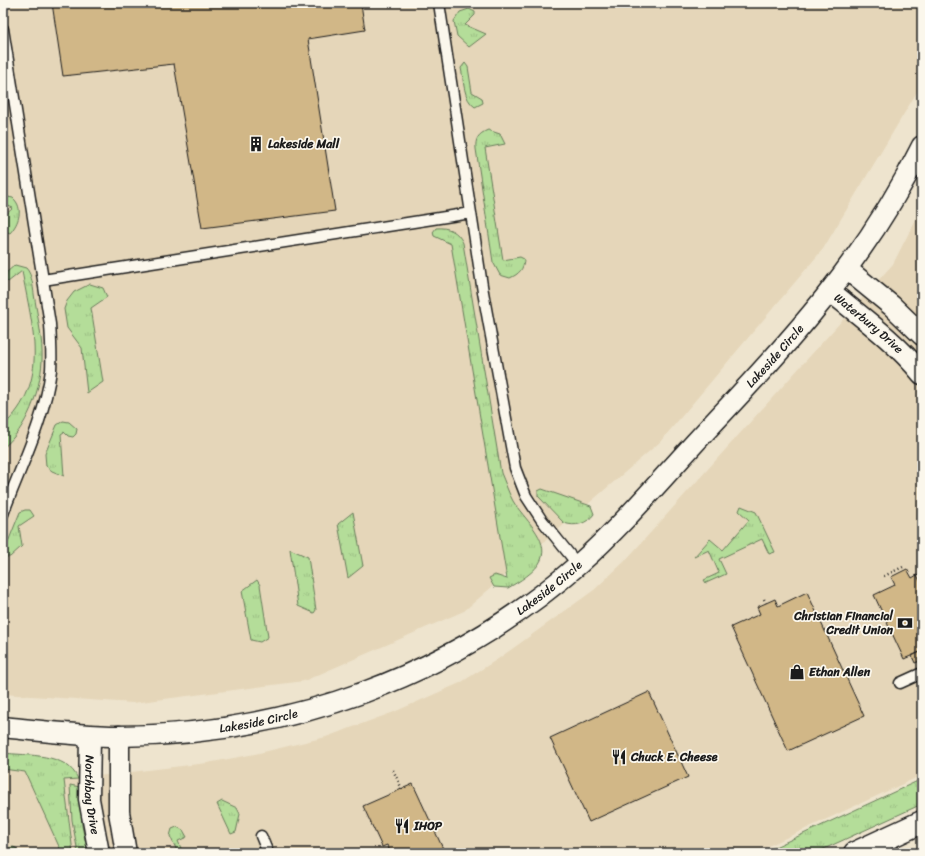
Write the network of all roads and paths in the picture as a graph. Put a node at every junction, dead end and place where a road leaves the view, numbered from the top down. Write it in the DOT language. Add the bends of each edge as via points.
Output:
graph roads {
  1 [pos="439,3"];
  2 [pos="3,29"];
  3 [pos="922,146"];
  4 [pos="471,213"];
  5 [pos="848,270"];
  6 [pos="43,280"];
  7 [pos="831,292"];
  8 [pos="922,335"];
  9 [pos="922,374"];
  10 [pos="3,514"];
  11 [pos="578,565"];
  12 [pos="903,567"];
  13 [pos="884,576"];
  14 [pos="764,599"];
  15 [pos="766,603"];
  16 [pos="922,673"];
  17 [pos="900,683"];
  18 [pos="3,727"];
  19 [pos="90,736"];
  20 [pos="119,736"];
  21 [pos="393,770"];
  22 [pos="402,789"];
  23 [pos="913,826"];
  24 [pos="261,836"];
  25 [pos="99,853"];
  26 [pos="126,853"];
  27 [pos="268,853"];
  28 [pos="855,853"];
  29 [pos="897,853"];
  1 -- 4 [label="lane"];
  2 -- 6 [label="lane"];
  3 -- 5 [label="street, Lakeside Circle" via="889,209"];
  4 -- 6 [label="lane"];
  4 -- 11 [label="lane" via="515,468 526,496"];
  5 -- 7 [label="street, Lakeside Circle"];
  5 -- 8 [label="street"];
  6 -- 10 [label="lane" via="52,348 50,371 40,417"];
  7 -- 9 [label="street, Waterbury Drive" via="902,352"];
  7 -- 11 [label="street, Lakeside Circle" via="740,396"];
  11 -- 20 [label="street, Lakeside Circle" via="504,621 459,650 366,692 308,711 233,728"];
  12 -- 13 [label="path"];
  14 -- 15 [label="path"];
  16 -- 17 [label="lane"];
  18 -- 19 [label="street, Lakeside Circle"];
  19 -- 20 [label="street, Lakeside Circle"];
  19 -- 25 [label="street, Northbay Drive" via="89,799"];
  20 -- 26 [label="street, Northbay Drive" via="119,812"];
  21 -- 22 [label="path"];
  23 -- 28 [label="main road"];
  23 -- 29 [label="main road"];
  24 -- 27 [label="lane"];
}
